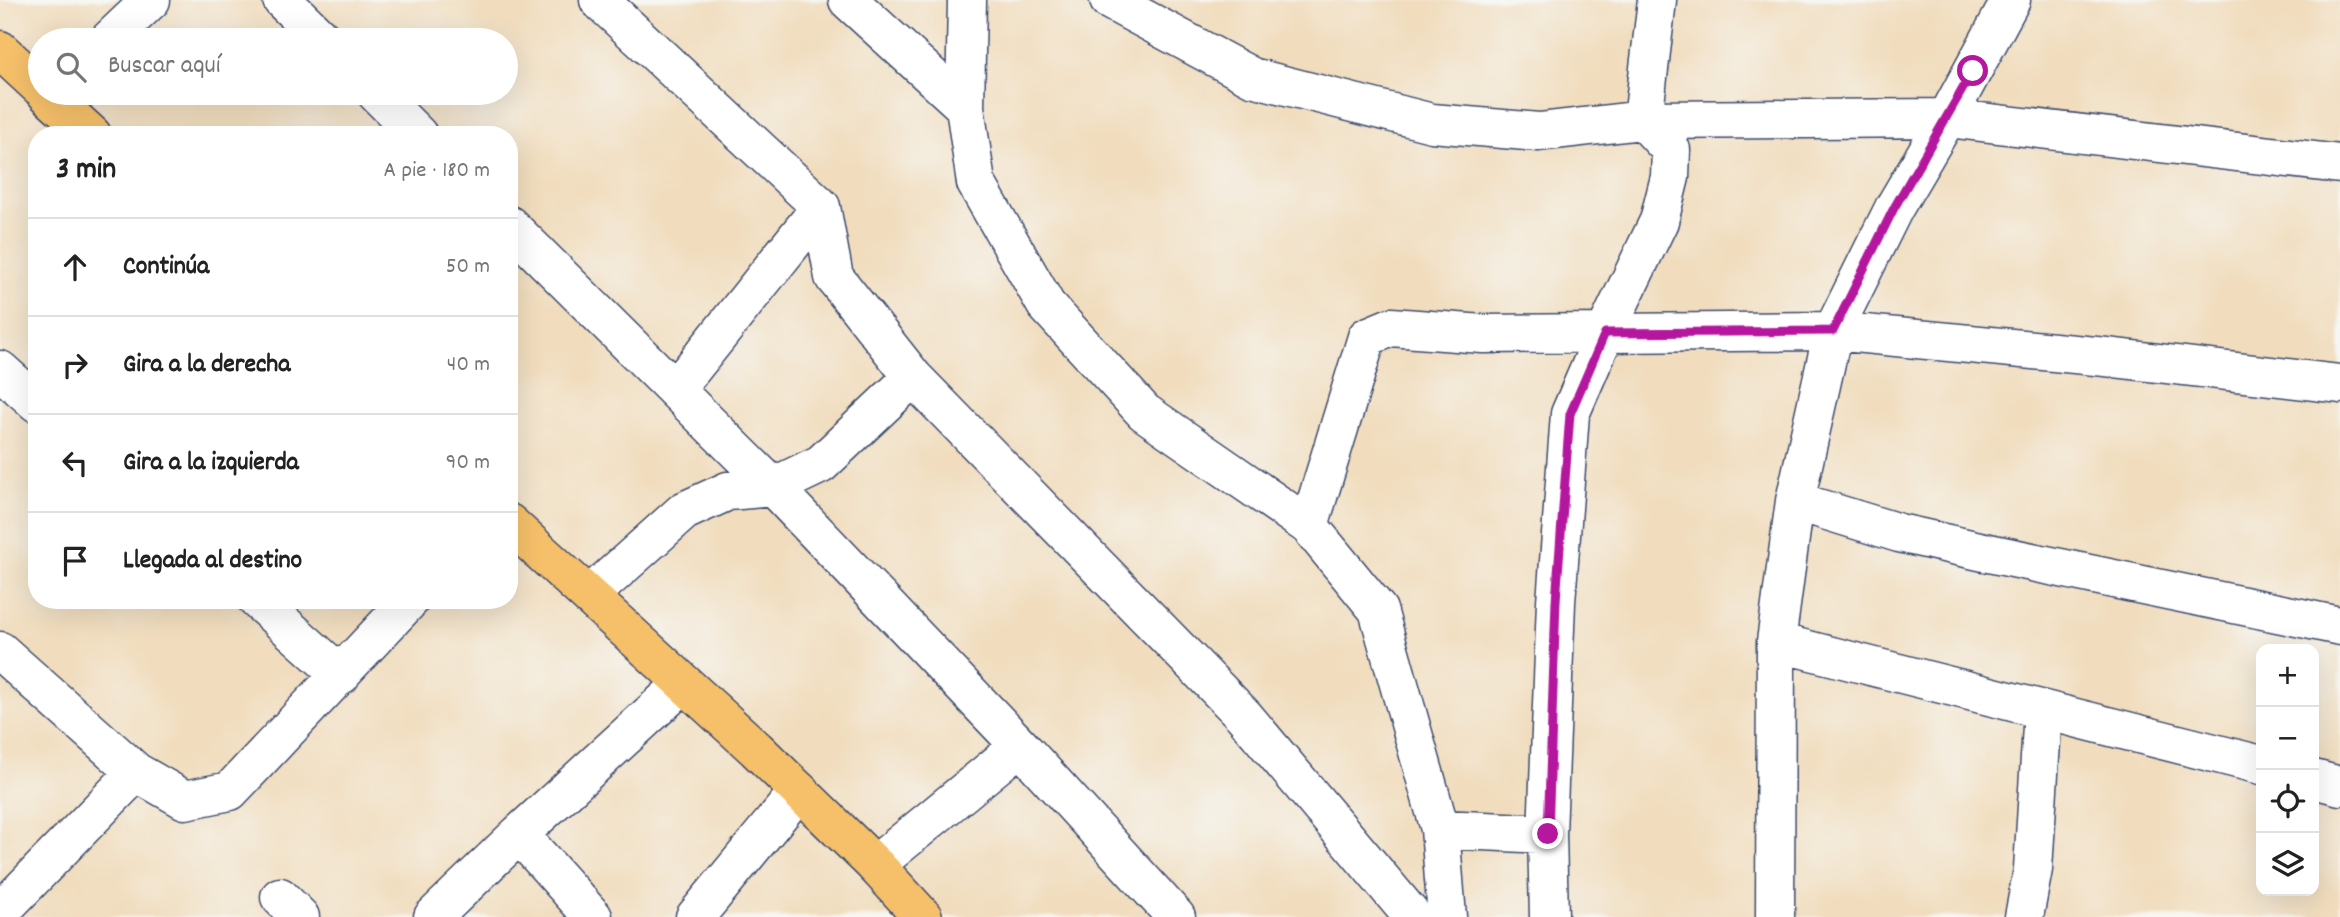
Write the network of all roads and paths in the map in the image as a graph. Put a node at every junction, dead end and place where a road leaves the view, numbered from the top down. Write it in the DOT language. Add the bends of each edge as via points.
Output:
graph roads {
  1 [pos="151,0"];
  2 [pos="282,0"];
  3 [pos="599,0"];
  4 [pos="848,0"];
  5 [pos="967,0"];
  6 [pos="1109,0"];
  7 [pos="1657,0"];
  8 [pos="2011,0"];
  9 [pos="122,28"];
  10 [pos="311,28"];
  11 [pos="0,50"];
  12 [pos="28,74"];
  13 [pos="61,105"];
  14 [pos="388,105"];
  15 [pos="965,107"];
  16 [pos="1947,118"];
  17 [pos="1643,120"];
  18 [pos="83,126"];
  19 [pos="409,126"];
  20 [pos="2340,164"];
  21 [pos="821,207"];
  22 [pos="518,234"];
  23 [pos="1833,331"];
  24 [pos="1605,333"];
  25 [pos="0,370"];
  26 [pos="913,377"];
  27 [pos="2340,384"];
  28 [pos="675,390"];
  29 [pos="28,395"];
  30 [pos="773,487"];
  31 [pos="1795,501"];
  32 [pos="1309,526"];
  33 [pos="518,531"];
  34 [pos="590,595"];
  35 [pos="267,609"];
  36 [pos="402,609"];
  37 [pos="2340,626"];
  38 [pos="1776,642"];
  39 [pos="0,651"];
  40 [pos="341,675"];
  41 [pos="683,684"];
  42 [pos="2043,710"];
  43 [pos="1020,746"];
  44 [pos="2256,764"];
  45 [pos="136,772"];
  46 [pos="2319,780"];
  47 [pos="2340,786"];
  48 [pos="799,791"];
  49 [pos="1440,829"];
  50 [pos="519,834"];
  51 [pos="1548,834"];
  52 [pos="875,865"];
  53 [pos="0,912"];
  54 [pos="433,917"];
  55 [pos="593,917"];
  56 [pos="695,917"];
  57 [pos="923,917"];
  58 [pos="1176,917"];
  59 [pos="1413,917"];
  60 [pos="1447,917"];
  61 [pos="1549,917"];
  62 [pos="1775,917"];
  63 [pos="2024,917"];
  1 -- 9 [label="street"];
  2 -- 10 [label="street"];
  3 -- 21 [label="street"];
  4 -- 15 [label="street"];
  5 -- 15 [label="street"];
  6 -- 17 [label="street" via="1252,77 1432,123 1539,132"];
  7 -- 17 [label="street"];
  8 -- 16 [label="street"];
  11 -- 12 [label="main road"];
  13 -- 18 [label="main road"];
  14 -- 19 [label="street"];
  15 -- 32 [label="street" via="976,183 1046,305 1144,412"];
  16 -- 17 [label="street"];
  16 -- 20 [label="street"];
  16 -- 23 [label="street" via="1894,208"];
  17 -- 24 [label="street" via="1671,150 1670,177 1659,221"];
  21 -- 26 [label="street" via="834,277"];
  21 -- 28 [label="street"];
  22 -- 28 [label="street"];
  23 -- 24 [label="street"];
  23 -- 27 [label="street"];
  23 -- 31 [label="street"];
  24 -- 32 [label="street" via="1483,334 1391,327 1367,337"];
  24 -- 51 [label="street" via="1570,414 1556,601"];
  25 -- 29 [label="street"];
  26 -- 30 [label="street" via="821,464"];
  26 -- 59 [label="street" via="1244,716"];
  28 -- 30 [label="street"];
  30 -- 34 [label="street" via="728,491 684,511"];
  30 -- 43 [label="street"];
  31 -- 37 [label="street" via="1899,533"];
  31 -- 38 [label="street"];
  32 -- 49 [label="street" via="1378,610"];
  33 -- 34 [label="main road"];
  34 -- 41 [label="main road"];
  35 -- 40 [label="street"];
  36 -- 40 [label="street"];
  38 -- 42 [label="street"];
  38 -- 62 [label="street"];
  39 -- 45 [label="street"];
  40 -- 45 [label="street" via="230,791 185,800"];
  41 -- 48 [label="main road"];
  41 -- 50 [label="street"];
  42 -- 44 [label="street"];
  42 -- 63 [label="street" via="2033,869"];
  43 -- 52 [label="street"];
  43 -- 58 [label="street"];
  45 -- 53 [label="street"];
  46 -- 47 [label="street"];
  48 -- 52 [label="main road"];
  48 -- 56 [label="street"];
  49 -- 51 [label="street"];
  49 -- 60 [label="street"];
  50 -- 54 [label="street"];
  50 -- 55 [label="street"];
  51 -- 61 [label="street"];
  52 -- 57 [label="main road"];
}
